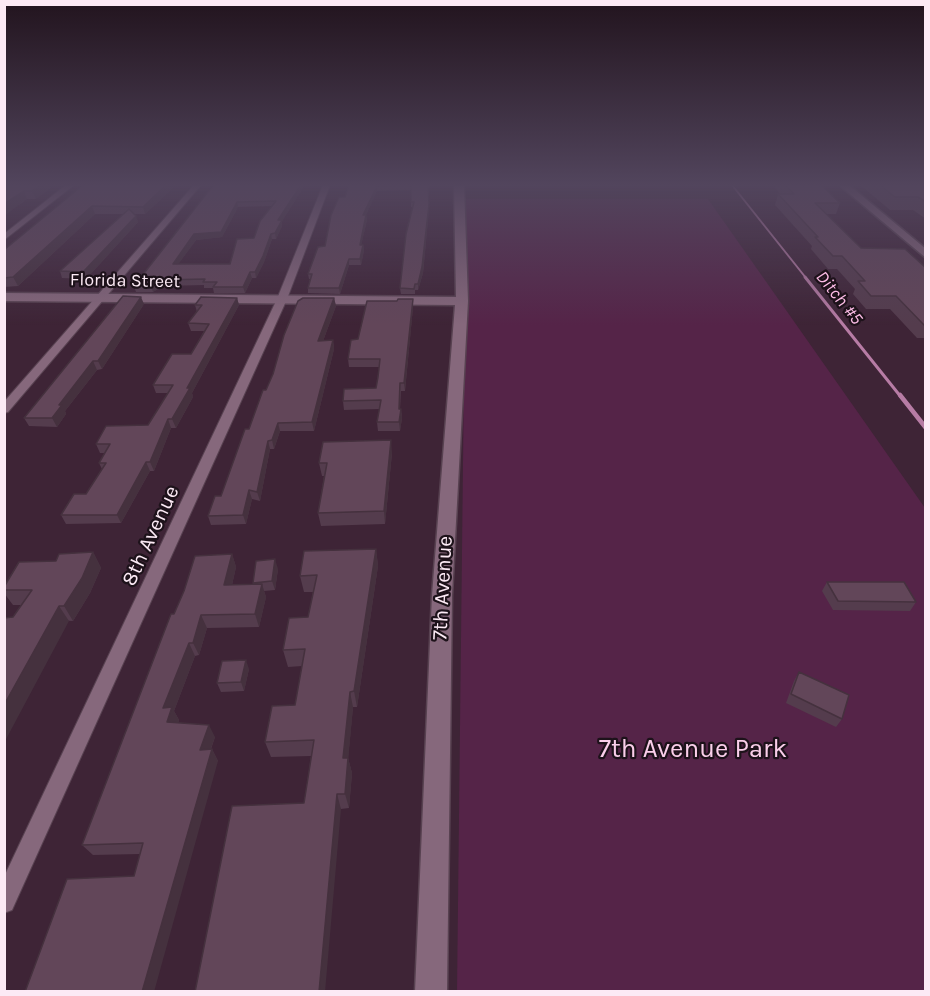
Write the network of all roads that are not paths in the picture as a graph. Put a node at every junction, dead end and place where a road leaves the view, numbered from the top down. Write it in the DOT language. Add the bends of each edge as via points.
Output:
graph roads {
  1 [pos="159,231"];
  2 [pos="308,231"];
  3 [pos="460,231"];
  4 [pos="898,231"];
  5 [pos="926,255"];
  6 [pos="4,297"];
  7 [pos="102,298"];
  8 [pos="282,298"];
  9 [pos="462,301"];
  10 [pos="4,410"];
  11 [pos="4,902"];
  12 [pos="431,992"];
  1 -- 7 [label="street"];
  2 -- 8 [label="street, 8th Avenue"];
  3 -- 9 [label="street, 7th Avenue"];
  4 -- 5 [label="street"];
  6 -- 7 [label="street, Florida Street"];
  7 -- 8 [label="street, Florida Street"];
  7 -- 10 [label="street"];
  8 -- 9 [label="street, Florida Street"];
  8 -- 11 [label="street, 8th Avenue"];
  9 -- 12 [label="street, 7th Avenue" via="442,595"];
}
